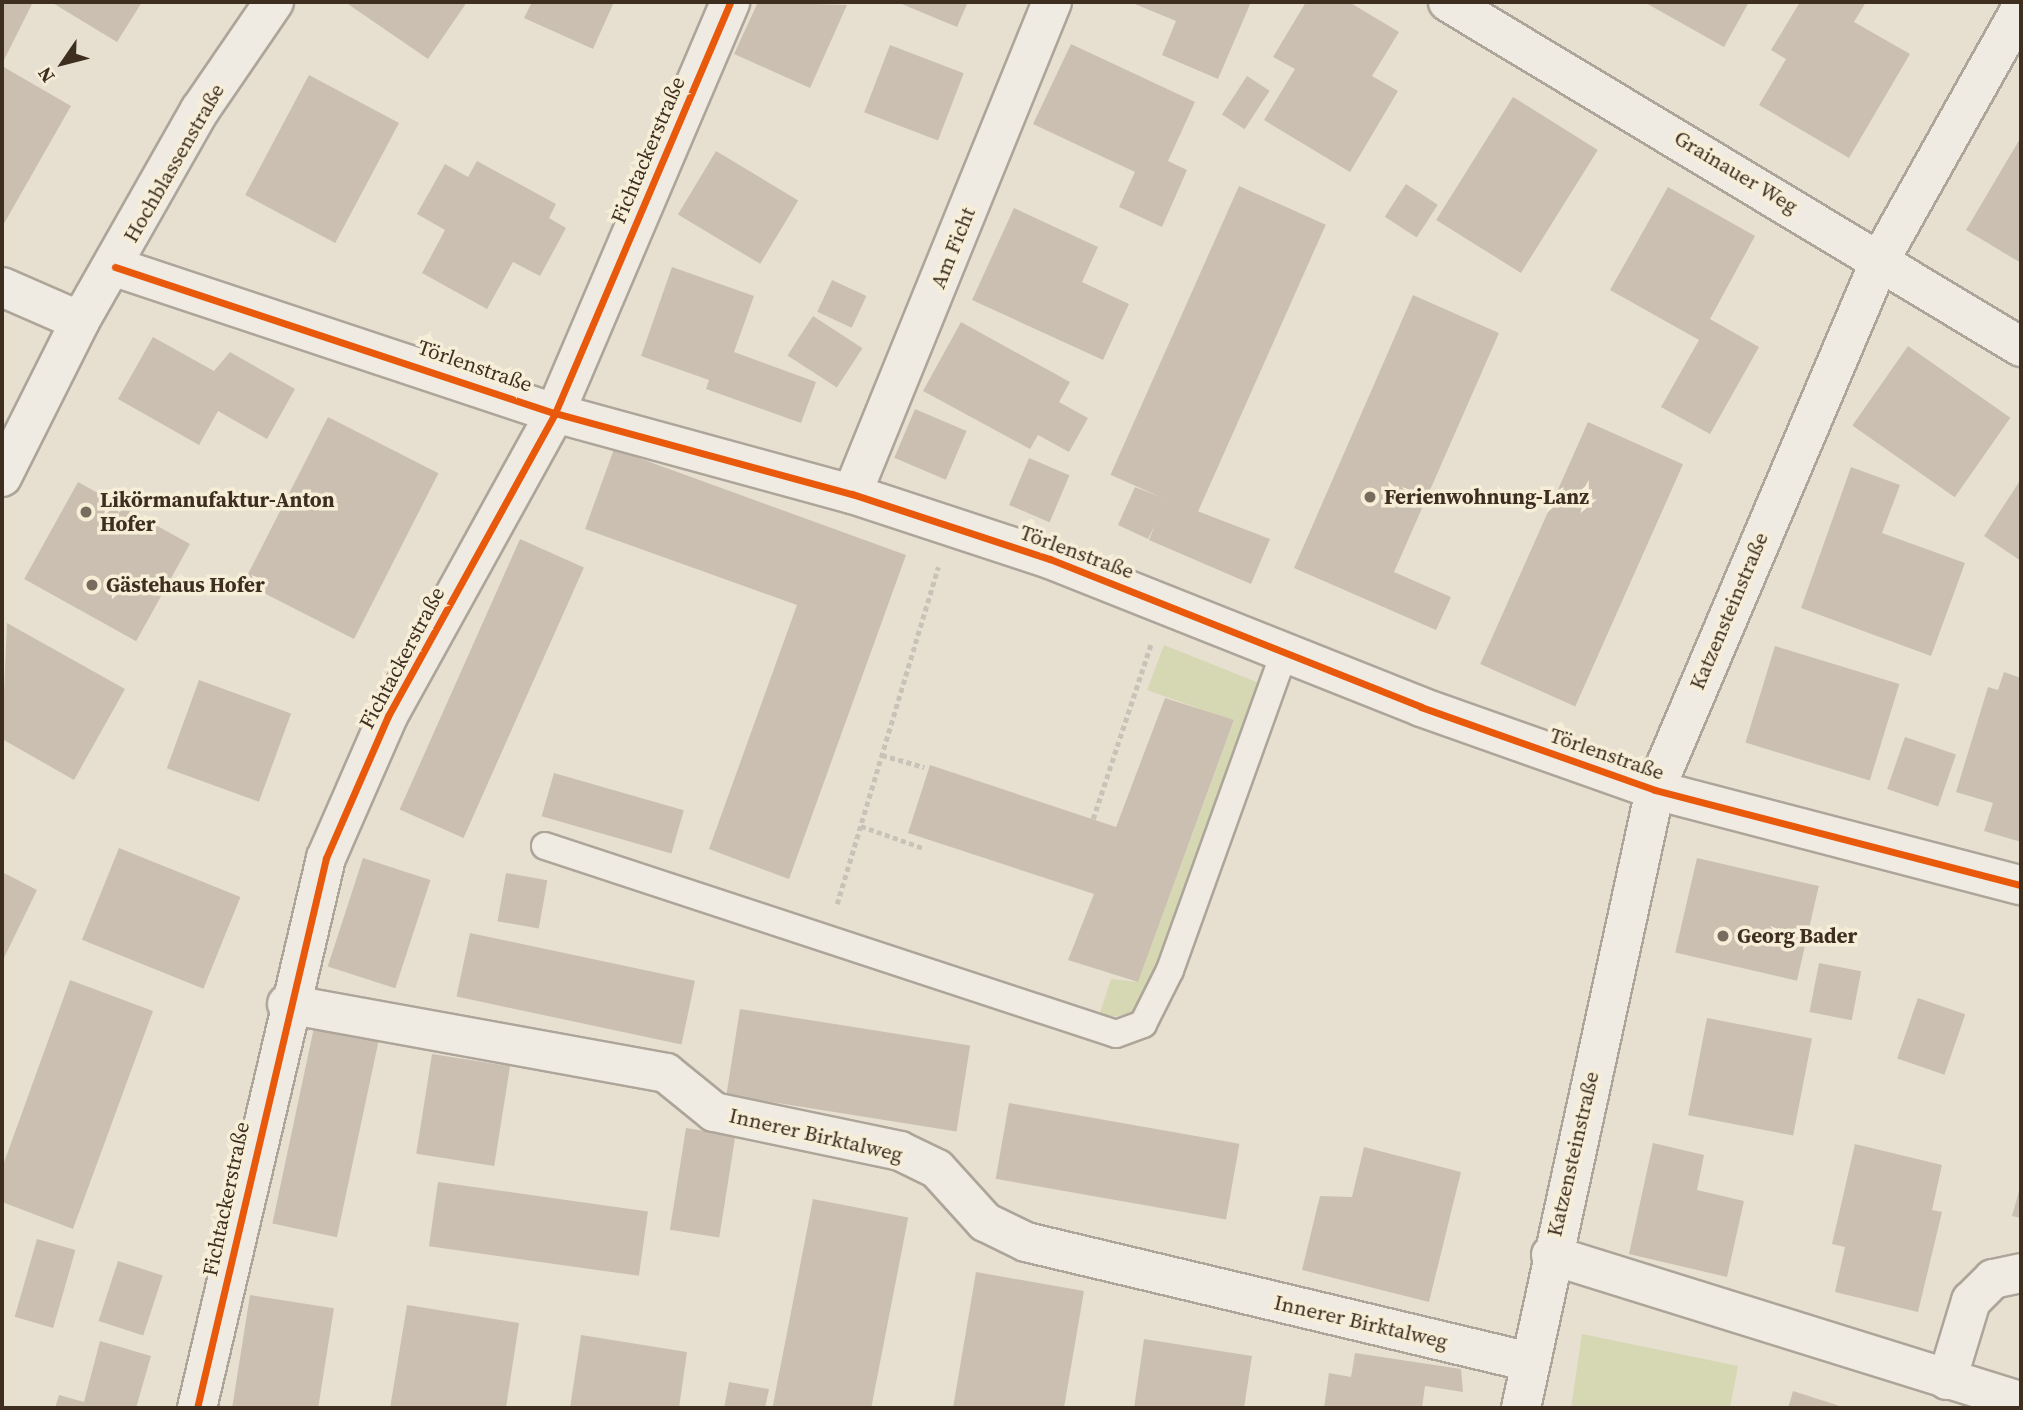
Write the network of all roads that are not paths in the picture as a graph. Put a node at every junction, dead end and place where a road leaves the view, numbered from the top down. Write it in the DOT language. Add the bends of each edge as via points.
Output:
graph roads {
  1 [pos="274,2"];
  2 [pos="730,2"];
  3 [pos="1052,2"];
  4 [pos="1448,2"];
  5 [pos="2021,9"];
  6 [pos="1881,258"];
  7 [pos="115,267"];
  8 [pos="2,287"];
  9 [pos="80,321"];
  10 [pos="2021,347"];
  11 [pos="555,412"];
  12 [pos="2,477"];
  13 [pos="852,494"];
  14 [pos="1284,650"];
  15 [pos="1655,790"];
  16 [pos="545,846"];
  17 [pos="2021,885"];
  18 [pos="287,1004"];
  19 [pos="1551,1255"];
  20 [pos="2021,1273"];
  21 [pos="1530,1362"];
  22 [pos="1947,1380"];
  23 [pos="2021,1401"];
  24 [pos="197,1408"];
  25 [pos="1521,1408"];
  1 -- 7 [label="street, Hochblassenstraße" via="200,110"];
  2 -- 11 [label="street, Fichtackerstraße"];
  3 -- 13 [label="street, Am Ficht"];
  4 -- 6 [label="street, Grainauer Weg"];
  5 -- 6 [label="street, Katzensteinstraße"];
  6 -- 10 [label="street, Grainauer Weg"];
  6 -- 15 [label="street, Katzensteinstraße"];
  7 -- 9 [label="street, Hochblassenstraße"];
  7 -- 11 [label="street, Törlenstraße"];
  8 -- 9 [label="street"];
  9 -- 12 [label="street, Hochblassenstraße"];
  11 -- 13 [label="street, Törlenstraße"];
  11 -- 18 [label="street, Fichtackerstraße" via="388,716 326,858"];
  13 -- 14 [label="street, Törlenstraße"];
  14 -- 15 [label="street, Törlenstraße" via="1422,707"];
  14 -- 16 [label="lane" via="1170,970 1143,1024 1116,1034"];
  15 -- 17 [label="street, Törlenstraße"];
  15 -- 19 [label="street, Katzensteinstraße"];
  18 -- 21 [label="street, Innerer Birktalweg" via="666,1073 714,1112 900,1151 937,1169 985,1222 1026,1242"];
  18 -- 24 [label="street, Fichtackerstraße"];
  19 -- 21 [label="street, Katzensteinstraße"];
  19 -- 22 [label="street, Katzensteinstraße"];
  20 -- 22 [label="street" via="1993,1279 1971,1301"];
  21 -- 25 [label="street, Katzensteinstraße"];
  22 -- 23 [label="street, Katzensteinstraße"];
}
